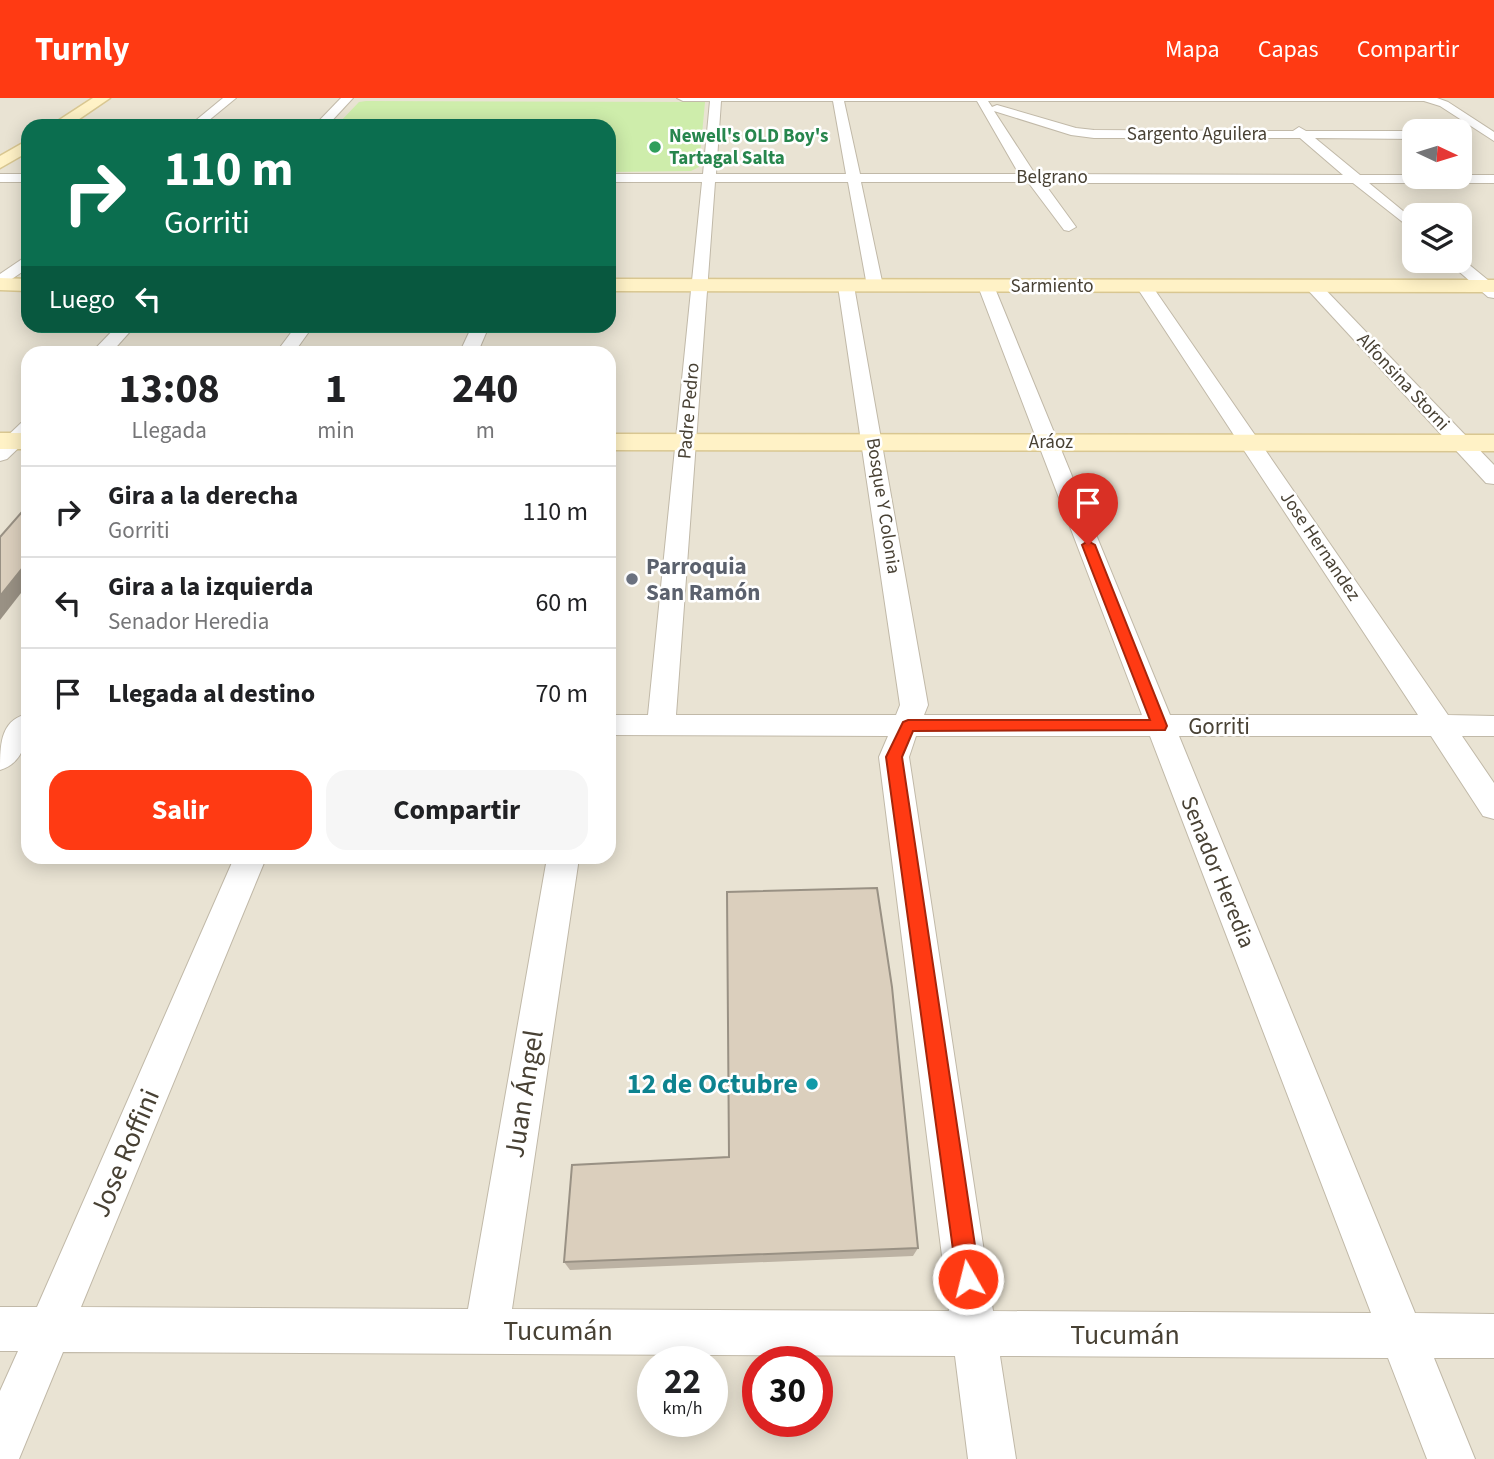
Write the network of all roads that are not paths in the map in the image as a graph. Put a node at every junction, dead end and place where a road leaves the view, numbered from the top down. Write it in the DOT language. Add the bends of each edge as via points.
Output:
graph roads {
  1 [pos="103,98"];
  2 [pos="230,98"];
  3 [pos="347,98"];
  4 [pos="683,98"];
  5 [pos="716,98"];
  6 [pos="838,98"];
  7 [pos="1140,98"];
  8 [pos="1258,98"];
  9 [pos="1425,98"];
  10 [pos="982,101"];
  11 [pos="1444,104"];
  12 [pos="1476,108"];
  13 [pos="69,119"];
  14 [pos="204,119"];
  15 [pos="327,119"];
  16 [pos="1075,132"];
  17 [pos="1304,135"];
  18 [pos="1402,135"];
  19 [pos="1472,135"];
  20 [pos="1493,136"];
  21 [pos="1055,138"];
  22 [pos="21,150"];
  23 [pos="0,163"];
  24 [pos="1041,164"];
  25 [pos="1019,166"];
  26 [pos="0,177"];
  27 [pos="1030,177"];
  28 [pos="21,178"];
  29 [pos="616,178"];
  30 [pos="709,178"];
  31 [pos="854,178"];
  32 [pos="1356,179"];
  33 [pos="1494,179"];
  34 [pos="1402,217"];
  35 [pos="1069,227"];
  36 [pos="21,266"];
  37 [pos="1471,273"];
  38 [pos="0,283"];
  39 [pos="21,284"];
  40 [pos="616,285"];
  41 [pos="700,285"];
  42 [pos="846,286"];
  43 [pos="875,286"];
  44 [pos="986,286"];
  45 [pos="1144,286"];
  46 [pos="1313,286"];
  47 [pos="1491,288"];
  48 [pos="119,333"];
  49 [pos="107,346"];
  50 [pos="616,442"];
  51 [pos="1048,442"];
  52 [pos="686,443"];
  53 [pos="873,443"];
  54 [pos="1251,443"];
  55 [pos="1461,443"];
  56 [pos="1494,443"];
  57 [pos="1494,478"];
  58 [pos="17,725"];
  59 [pos="616,725"];
  60 [pos="662,725"];
  61 [pos="908,726"];
  62 [pos="1160,726"];
  63 [pos="1440,726"];
  64 [pos="1494,726"];
  65 [pos="0,760"];
  66 [pos="1494,807"];
  67 [pos="247,864"];
  68 [pos="562,864"];
  69 [pos="0,1329"];
  70 [pos="51,1329"];
  71 [pos="486,1331"];
  72 [pos="976,1334"];
  73 [pos="1402,1336"];
  74 [pos="1494,1336"];
  75 [pos="0,1447"];
  76 [pos="992,1459"];
  77 [pos="1451,1459"];
  1 -- 13 [label="street"];
  2 -- 14 [label="street"];
  3 -- 15 [label="street"];
  4 -- 5 [label="street"];
  5 -- 6 [label="street"];
  5 -- 30 [label="street, Padre Pedro"];
  6 -- 10 [label="street"];
  6 -- 31 [label="street"];
  7 -- 8 [label="street"];
  7 -- 10 [label="street"];
  8 -- 9 [label="street"];
  8 -- 17 [label="street"];
  9 -- 11 [label="street"];
  10 -- 16 [label="street, Sargento Aguilera"];
  10 -- 25 [label="street"];
  11 -- 12 [label="street"];
  11 -- 20 [label="street"];
  16 -- 17 [label="street, Sargento Aguilera"];
  16 -- 21 [label="street"];
  17 -- 18 [label="street, Sargento Aguilera"];
  17 -- 32 [label="street"];
  19 -- 20 [label="street"];
  22 -- 23 [label="street"];
  24 -- 25 [label="street"];
  25 -- 27 [label="street"];
  26 -- 28 [label="street"];
  27 -- 31 [label="street, Belgrano"];
  27 -- 32 [label="street, Belgrano"];
  27 -- 35 [label="street"];
  29 -- 30 [label="street, Belgrano"];
  30 -- 31 [label="street, Belgrano"];
  30 -- 41 [label="street, Padre Pedro"];
  31 -- 43 [label="street"];
  32 -- 33 [label="street, Belgrano"];
  32 -- 34 [label="street"];
  36 -- 38 [label="street"];
  37 -- 47 [label="street"];
  38 -- 39 [label="street"];
  40 -- 41 [label="street, Sarmiento"];
  41 -- 42 [label="street, Sarmiento"];
  41 -- 52 [label="street, Padre Pedro"];
  42 -- 43 [label="street, Sarmiento"];
  42 -- 53 [label="street, Bosque Y Colonia"];
  43 -- 44 [label="street, Sarmiento"];
  44 -- 45 [label="street, Sarmiento"];
  44 -- 51 [label="street, Senador Heredia"];
  45 -- 46 [label="street, Sarmiento"];
  45 -- 54 [label="street, Jose Hernandez"];
  46 -- 47 [label="street, Sarmiento"];
  46 -- 55 [label="street, Alfonsina Storni"];
  48 -- 49 [label="street"];
  50 -- 52 [label="street, Aráoz"];
  51 -- 53 [label="street, Aráoz"];
  51 -- 54 [label="street, Aráoz"];
  51 -- 62 [label="street, Senador Heredia"];
  52 -- 53 [label="street, Aráoz"];
  52 -- 60 [label="street, Padre Pedro"];
  53 -- 61 [label="street, Bosque Y Colonia" via="914,705"];
  54 -- 55 [label="street, Aráoz"];
  54 -- 63 [label="street, Jose Hernandez"];
  55 -- 56 [label="street, Aráoz"];
  55 -- 57 [label="street, Alfonsina Storni"];
  58 -- 65 [label="street"];
  59 -- 60 [label="street, Gorriti"];
  60 -- 61 [label="street, Gorriti"];
  61 -- 62 [label="street, Gorriti"];
  61 -- 72 [label="street" via="894,757"];
  62 -- 63 [label="street, Gorriti"];
  62 -- 73 [label="street, Senador Heredia"];
  63 -- 64 [label="street, Gorriti"];
  63 -- 66 [label="street, Jose Hernandez"];
  67 -- 70 [label="street, Jose Roffini"];
  68 -- 71 [label="street, Juan Ángel"];
  69 -- 70 [label="street, Tucumán"];
  70 -- 71 [label="street, Tucumán"];
  70 -- 75 [label="street, Jose Roffini"];
  71 -- 72 [label="street, Tucumán"];
  72 -- 73 [label="street, Tucumán"];
  72 -- 76 [label="street"];
  73 -- 74 [label="street, Tucumán"];
  73 -- 77 [label="street, Senador Heredia"];
}
